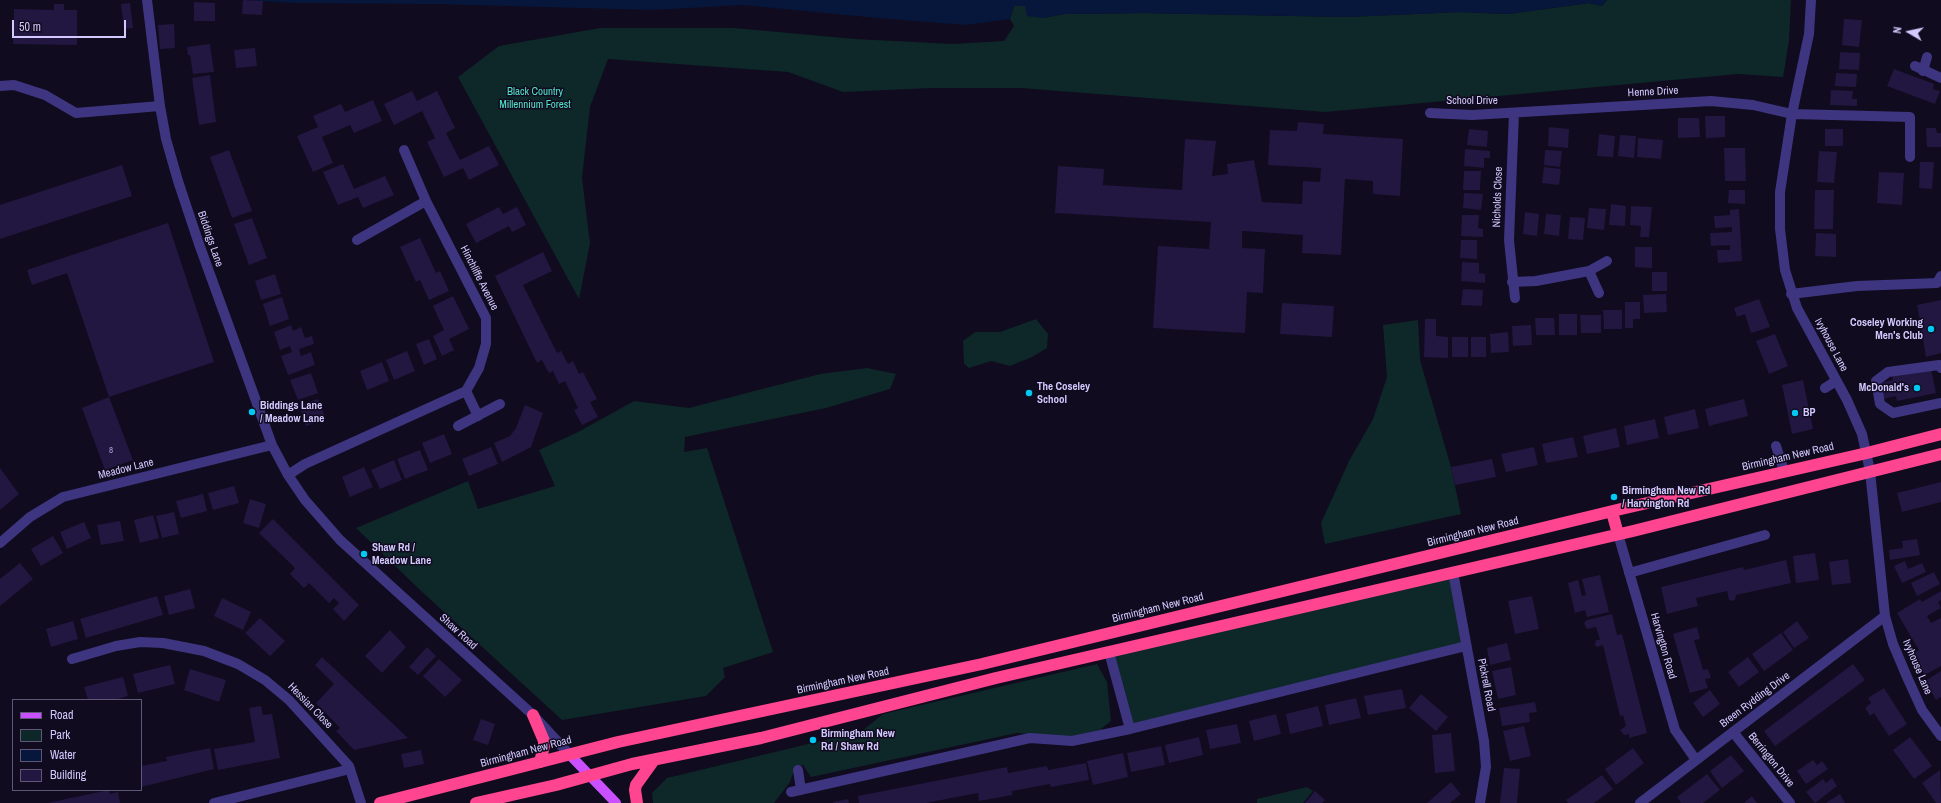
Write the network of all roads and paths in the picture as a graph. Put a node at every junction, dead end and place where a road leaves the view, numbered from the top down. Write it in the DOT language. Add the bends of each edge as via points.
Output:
graph roads {
  1 [pos="1811,0"];
  2 [pos="147,1"];
  3 [pos="1927,58"];
  4 [pos="1941,78"];
  5 [pos="0,86"];
  6 [pos="160,106"];
  7 [pos="1430,113"];
  8 [pos="1514,113"];
  9 [pos="1792,114"];
  10 [pos="404,150"];
  11 [pos="1910,158"];
  12 [pos="426,201"];
  13 [pos="357,240"];
  14 [pos="1607,261"];
  15 [pos="1589,271"];
  16 [pos="1941,276"];
  17 [pos="1512,282"];
  18 [pos="1599,293"];
  19 [pos="1791,294"];
  20 [pos="1515,298"];
  21 [pos="1941,368"];
  22 [pos="1836,381"];
  23 [pos="1824,388"];
  24 [pos="466,391"];
  25 [pos="500,404"];
  26 [pos="1941,404"];
  27 [pos="478,416"];
  28 [pos="458,426"];
  29 [pos="1941,434"];
  30 [pos="272,445"];
  31 [pos="1776,446"];
  32 [pos="1867,453"];
  33 [pos="1941,454"];
  34 [pos="1784,471"];
  35 [pos="1870,471"];
  36 [pos="288,475"];
  37 [pos="1612,512"];
  38 [pos="1618,534"];
  39 [pos="1765,535"];
  40 [pos="0,543"];
  41 [pos="1448,551"];
  42 [pos="1453,572"];
  43 [pos="1629,573"];
  44 [pos="1885,616"];
  45 [pos="1466,646"];
  46 [pos="1109,652"];
  47 [pos="72,659"];
  48 [pos="533,715"];
  49 [pos="1130,730"];
  50 [pos="1733,732"];
  51 [pos="1941,736"];
  52 [pos="569,754"];
  53 [pos="654,760"];
  54 [pos="1696,760"];
  55 [pos="540,762"];
  56 [pos="350,769"];
  57 [pos="798,770"];
  58 [pos="590,776"];
  59 [pos="214,803"];
  60 [pos="361,803"];
  61 [pos="380,803"];
  62 [pos="476,803"];
  63 [pos="616,803"];
  64 [pos="638,803"];
  65 [pos="1480,803"];
  66 [pos="1640,803"];
  67 [pos="1790,803"];
  1 -- 9 [label="street, Ivyhouse Lane" via="1808,34"];
  2 -- 6 [label="street, Biddings Lane"];
  3 -- 4 [label="street" via="1919,69"];
  5 -- 6 [label="street" via="14,85 45,95 76,113"];
  6 -- 30 [label="street, Biddings Lane" via="166,138 199,244"];
  7 -- 8 [label="street, School Drive"];
  8 -- 9 [label="street, Henne Drive" via="1711,101 1753,105"];
  8 -- 17 [label="street, Nicholds Close" via="1509,240"];
  9 -- 11 [label="street, Henne Drive" via="1910,117"];
  9 -- 19 [label="street, Ivyhouse Lane" via="1780,192 1780,230"];
  10 -- 12 [label="street, Hinchliffe Avenue"];
  12 -- 13 [label="street"];
  12 -- 24 [label="street, Hinchliffe Avenue" via="486,318 486,344 479,368"];
  14 -- 15 [label="street"];
  15 -- 17 [label="street" via="1536,281"];
  15 -- 18 [label="street"];
  16 -- 19 [label="street" via="1937,282 1857,286"];
  17 -- 20 [label="street, Nicholds Close"];
  19 -- 22 [label="street, Ivyhouse Lane"];
  21 -- 26 [label="street" via="1939,365 1888,372 1876,382 1880,404 1893,413"];
  22 -- 23 [label="street"];
  22 -- 32 [label="street, Ivyhouse Lane" via="1859,425"];
  24 -- 27 [label="street"];
  24 -- 36 [label="street" via="306,464"];
  25 -- 27 [label="street"];
  27 -- 28 [label="street"];
  29 -- 32 [label="highway, Birmingham New Road"];
  30 -- 36 [label="street, Biddings Lane"];
  30 -- 40 [label="street, Meadow Lane" via="63,497 30,517"];
  31 -- 34 [label="street"];
  32 -- 34 [label="highway, Birmingham New Road"];
  32 -- 35 [label="street, Ivyhouse Lane"];
  33 -- 35 [label="highway"];
  34 -- 37 [label="highway, Birmingham New Road"];
  35 -- 38 [label="highway"];
  35 -- 44 [label="street, Ivyhouse Lane"];
  36 -- 48 [label="street, Shaw Road" via="305,500 340,540"];
  37 -- 38 [label="highway"];
  37 -- 41 [label="highway, Birmingham New Road"];
  38 -- 42 [label="highway"];
  38 -- 43 [label="street, Harvington Road"];
  39 -- 43 [label="street"];
  41 -- 42 [label="highway"];
  41 -- 52 [label="highway, Birmingham New Road" via="982,664"];
  42 -- 45 [label="street, Pickrell Road"];
  42 -- 46 [label="highway"];
  43 -- 54 [label="street, Harvington Road" via="1675,730"];
  44 -- 50 [label="street, Breen Rydding Drive"];
  44 -- 51 [label="street, Ivyhouse Lane" via="1893,644 1922,710"];
  45 -- 49 [label="street"];
  45 -- 65 [label="street, Pickrell Road" via="1484,741 1486,767"];
  46 -- 49 [label="street"];
  46 -- 53 [label="highway" via="760,738"];
  47 -- 56 [label="street, Hessian Close" via="140,642 163,643 204,651 238,664 265,680 289,700"];
  48 -- 52 [label="street, Shaw Road"];
  48 -- 55 [label="highway" via="544,741"];
  49 -- 57 [label="street" via="1072,741 1030,738 796,791"];
  50 -- 54 [label="street, Breen Rydding Drive"];
  50 -- 67 [label="street, Berrington Drive"];
  52 -- 55 [label="highway, Birmingham New Road"];
  52 -- 58 [label="main road, Shaw Road"];
  53 -- 58 [label="highway"];
  53 -- 64 [label="highway" via="636,785"];
  54 -- 66 [label="street, Breen Rydding Drive"];
  55 -- 61 [label="highway, Birmingham New Road"];
  56 -- 59 [label="street"];
  56 -- 60 [label="street, Hessian Close"];
  58 -- 62 [label="highway"];
  58 -- 63 [label="main road, Shaw Road"];
}
